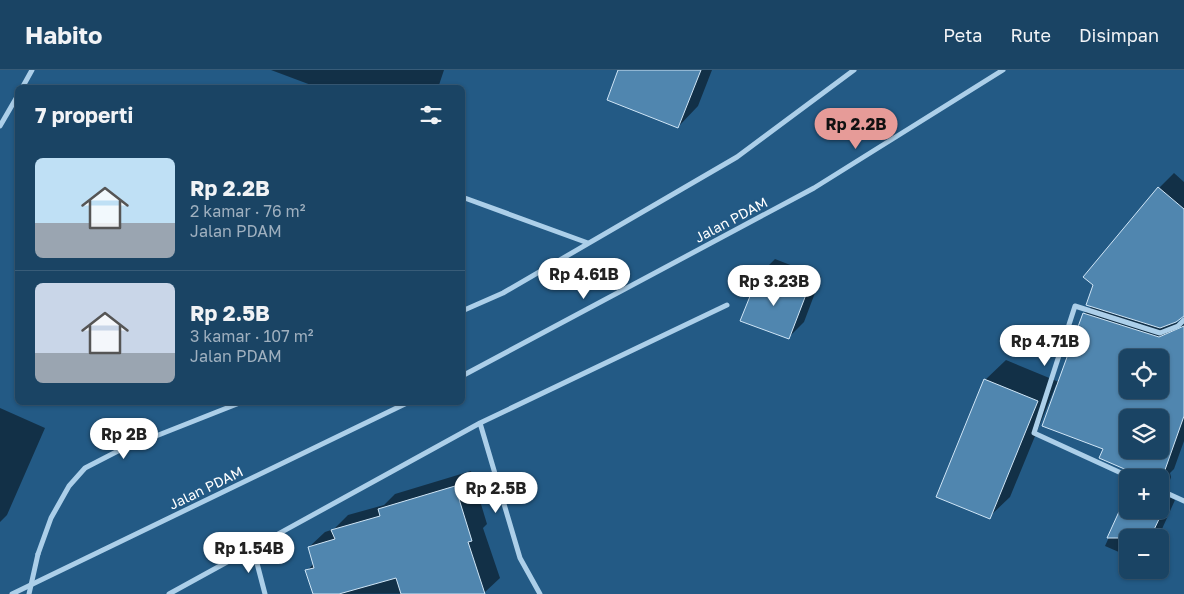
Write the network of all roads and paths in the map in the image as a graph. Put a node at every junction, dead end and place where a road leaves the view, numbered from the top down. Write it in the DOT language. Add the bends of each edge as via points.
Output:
graph roads {
  1 [pos="32,70"];
  2 [pos="854,70"];
  3 [pos="1003,70"];
  4 [pos="24,85"];
  5 [pos="15,100"];
  6 [pos="0,126"];
  7 [pos="465,198"];
  8 [pos="588,243"];
  9 [pos="727,305"];
  10 [pos="465,310"];
  11 [pos="1184,320"];
  12 [pos="465,374"];
  13 [pos="235,405"];
  14 [pos="403,405"];
  15 [pos="480,422"];
  16 [pos="1119,472"];
  17 [pos="1169,494"];
  18 [pos="1184,501"];
  19 [pos="253,548"];
  20 [pos="12,594"];
  21 [pos="29,594"];
  22 [pos="169,594"];
  23 [pos="265,594"];
  24 [pos="540,594"];
  1 -- 4 [label="street"];
  2 -- 8 [label="street" via="737,157"];
  3 -- 12 [label="street, Jalan PDAM" via="814,188"];
  5 -- 6 [label="street"];
  7 -- 8 [label="street"];
  8 -- 10 [label="street" via="503,293"];
  9 -- 15 [label="street"];
  11 -- 16 [label="street" via="1160,333 1075,306 1034,433"];
  13 -- 21 [label="street, bridge" via="86,468 69,486 51,518"];
  14 -- 20 [label="street, Jalan PDAM"];
  15 -- 19 [label="street"];
  15 -- 24 [label="street" via="520,558"];
  17 -- 18 [label="street"];
  19 -- 22 [label="street"];
  19 -- 23 [label="street"];
}
